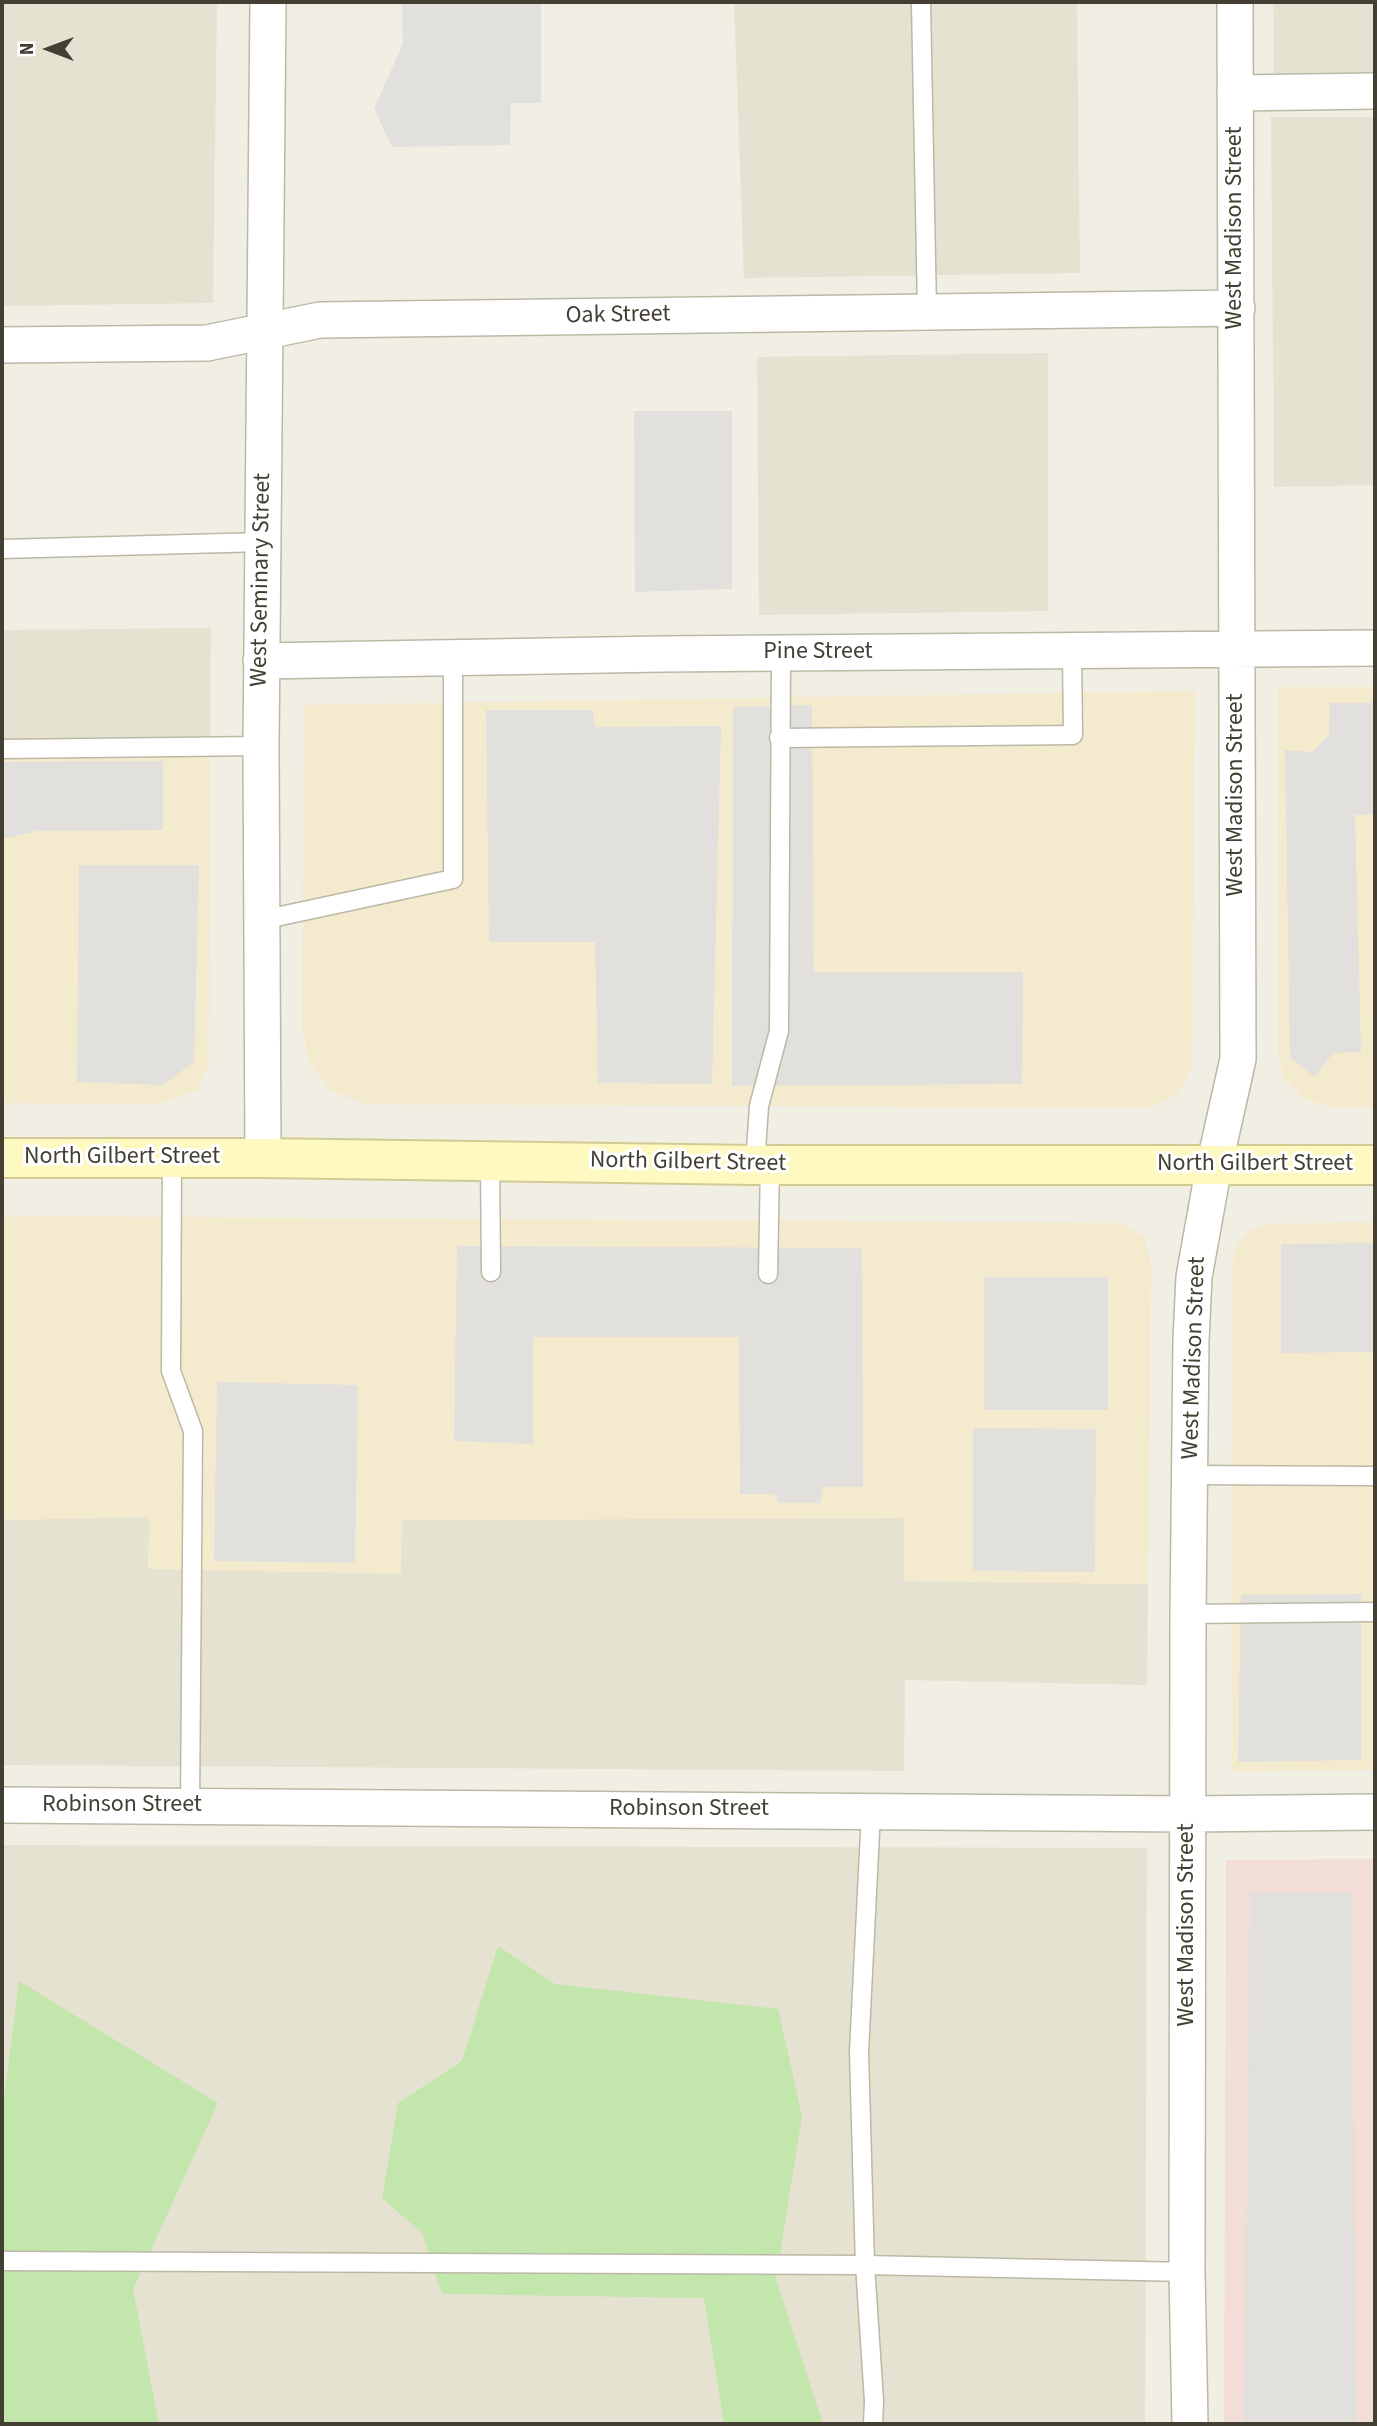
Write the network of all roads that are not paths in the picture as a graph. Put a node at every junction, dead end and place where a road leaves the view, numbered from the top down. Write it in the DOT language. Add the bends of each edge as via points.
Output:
graph roads {
  1 [pos="268,2"];
  2 [pos="921,2"];
  3 [pos="1235,2"];
  4 [pos="1375,91"];
  5 [pos="1235,93"];
  6 [pos="1237,308"];
  7 [pos="927,312"];
  8 [pos="264,332"];
  9 [pos="2,345"];
  10 [pos="263,542"];
  11 [pos="2,549"];
  12 [pos="1375,648"];
  13 [pos="1237,649"];
  14 [pos="1072,652"];
  15 [pos="781,653"];
  16 [pos="453,658"];
  17 [pos="261,661"];
  18 [pos="779,737"];
  19 [pos="261,746"];
  20 [pos="2,749"];
  21 [pos="262,920"];
  22 [pos="2,1158"];
  23 [pos="172,1158"];
  24 [pos="263,1158"];
  25 [pos="490,1161"];
  26 [pos="763,1165"];
  27 [pos="1375,1165"];
  28 [pos="1214,1166"];
  29 [pos="491,1272"];
  30 [pos="768,1274"];
  31 [pos="1190,1475"];
  32 [pos="1375,1476"];
  33 [pos="1375,1612"];
  34 [pos="1188,1614"];
  35 [pos="2,1805"];
  36 [pos="190,1806"];
  37 [pos="871,1812"];
  38 [pos="1375,1812"];
  39 [pos="1188,1814"];
  40 [pos="2,2261"];
  41 [pos="865,2265"];
  42 [pos="1187,2272"];
  43 [pos="873,2424"];
  44 [pos="1191,2424"];
  1 -- 8 [label="street, West Seminary Street"];
  2 -- 7 [label="lane"];
  3 -- 5 [label="street, West Madison Street"];
  4 -- 5 [label="street"];
  5 -- 6 [label="street, West Madison Street"];
  6 -- 7 [label="street, Oak Street"];
  6 -- 13 [label="street, West Madison Street"];
  7 -- 8 [label="street, Oak Street" via="320,320"];
  8 -- 9 [label="street, Oak Street" via="207,343"];
  8 -- 10 [label="street, West Seminary Street"];
  10 -- 11 [label="lane"];
  10 -- 17 [label="street, West Seminary Street"];
  12 -- 13 [label="street, Pine Street"];
  13 -- 14 [label="street, Pine Street"];
  13 -- 28 [label="street, West Madison Street" via="1238,1059"];
  14 -- 15 [label="street, Pine Street"];
  14 -- 18 [label="lane" via="1073,735"];
  15 -- 16 [label="street, Pine Street"];
  15 -- 18 [label="lane"];
  16 -- 17 [label="street, Pine Street"];
  16 -- 21 [label="lane" via="453,879"];
  17 -- 19 [label="street, West Seminary Street"];
  18 -- 26 [label="lane" via="779,1031 759,1106"];
  19 -- 20 [label="lane"];
  19 -- 21 [label="street, West Seminary Street"];
  21 -- 24 [label="street, West Seminary Street"];
  22 -- 23 [label="main road, North Gilbert Street"];
  23 -- 24 [label="main road, North Gilbert Street"];
  23 -- 36 [label="lane" via="171,1371 192,1431"];
  24 -- 25 [label="main road, North Gilbert Street"];
  25 -- 26 [label="main road, North Gilbert Street"];
  25 -- 29 [label="lane"];
  26 -- 28 [label="main road, North Gilbert Street"];
  26 -- 30 [label="lane"];
  27 -- 28 [label="main road, North Gilbert Street"];
  28 -- 31 [label="street, West Madison Street" via="1194,1277"];
  31 -- 32 [label="lane"];
  31 -- 34 [label="street, West Madison Street"];
  33 -- 34 [label="lane"];
  34 -- 39 [label="street, West Madison Street"];
  35 -- 36 [label="street, Robinson Street"];
  36 -- 37 [label="street, Robinson Street"];
  37 -- 39 [label="street, Robinson Street"];
  37 -- 41 [label="lane" via="859,2052"];
  38 -- 39 [label="street, Robinson Street"];
  39 -- 42 [label="street, West Madison Street"];
  40 -- 41 [label="lane"];
  41 -- 42 [label="lane"];
  41 -- 43 [label="lane"];
  42 -- 44 [label="street, West Madison Street"];
}
